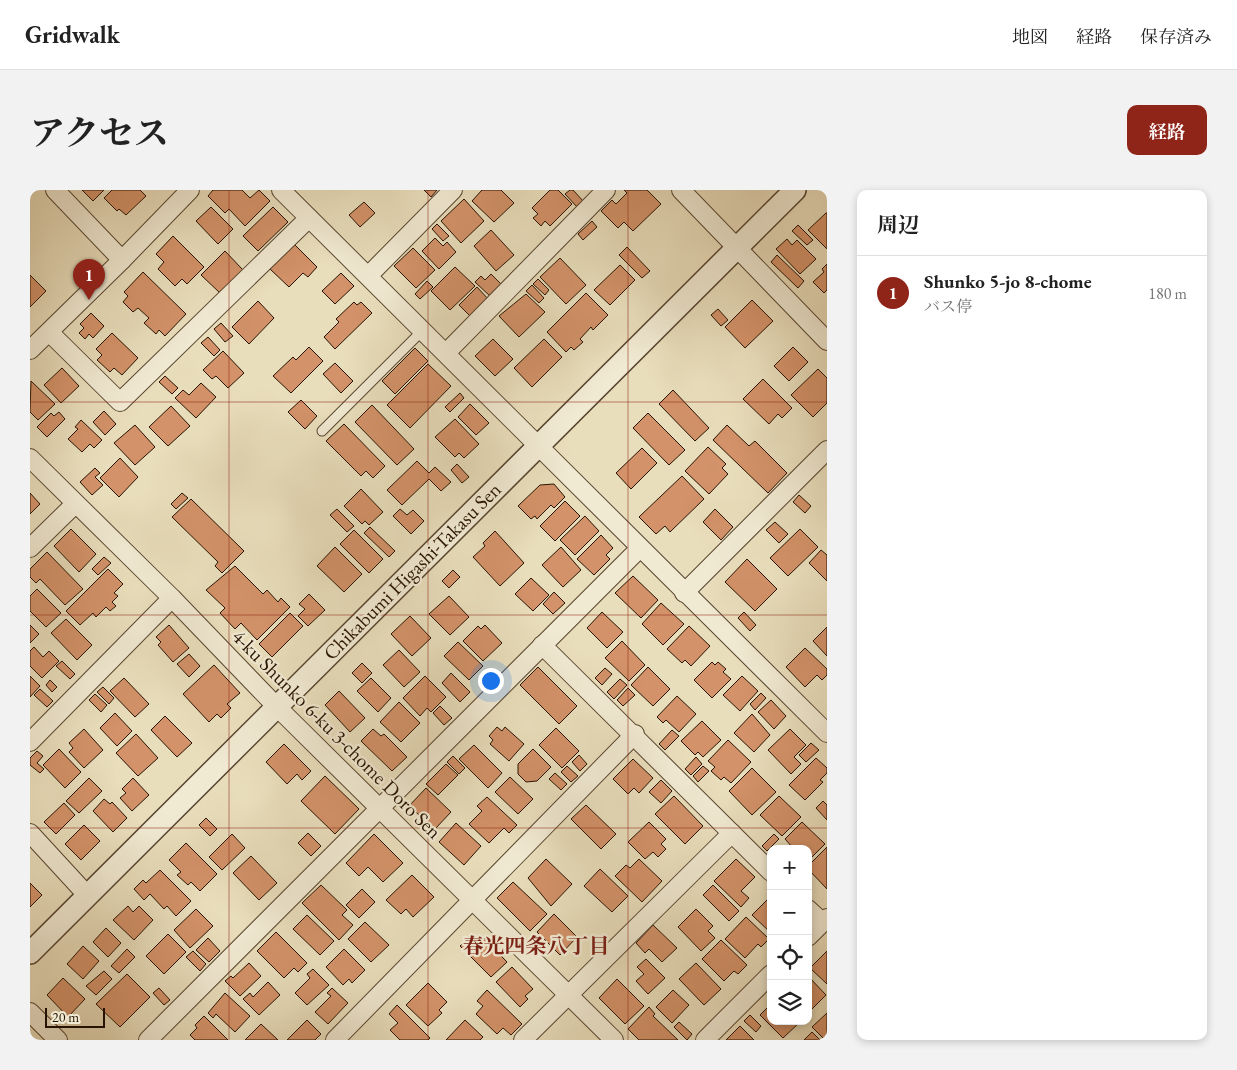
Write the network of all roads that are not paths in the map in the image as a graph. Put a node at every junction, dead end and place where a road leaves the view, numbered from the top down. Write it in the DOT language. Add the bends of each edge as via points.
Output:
graph roads {
  1 [pos="55,190"];
  2 [pos="190,190"];
  3 [pos="453,190"];
  4 [pos="606,190"];
  5 [pos="681,190"];
  6 [pos="795,190"];
  7 [pos="291,193"];
  8 [pos="309,218"];
  9 [pos="737,248"];
  10 [pos="122,260"];
  11 [pos="369,275"];
  12 [pos="423,330"];
  13 [pos="49,332"];
  14 [pos="827,341"];
  15 [pos="30,350"];
  16 [pos="446,353"];
  17 [pos="322,431"];
  18 [pos="539,444"];
  19 [pos="827,450"];
  20 [pos="30,458"];
  21 [pos="75,504"];
  22 [pos="30,548"];
  23 [pos="640,548"];
  24 [pos="684,593"];
  25 [pos="172,598"];
  26 [pos="542,644"];
  27 [pos="276,706"];
  28 [pos="827,733"];
  29 [pos="635,734"];
  30 [pos="30,742"];
  31 [pos="380,807"];
  32 [pos="30,833"];
  33 [pos="732,833"];
  34 [pos="767,868"];
  35 [pos="87,895"];
  36 [pos="473,900"];
  37 [pos="812,912"];
  38 [pos="825,920"];
  39 [pos="809,935"];
  40 [pos="30,954"];
  41 [pos="767,978"];
  42 [pos="569,994"];
  43 [pos="30,1012"];
  44 [pos="58,1040"];
  45 [pos="148,1040"];
  46 [pos="335,1040"];
  47 [pos="523,1040"];
  48 [pos="614,1040"];
  49 [pos="705,1040"];
  1 -- 10 [label="street"];
  2 -- 10 [label="street"];
  3 -- 11 [label="street"];
  4 -- 16 [label="street"];
  5 -- 9 [label="street"];
  6 -- 9 [label="street, Chikabumi Higashi-Takasu Sen"];
  7 -- 8 [label="street"];
  8 -- 11 [label="street"];
  8 -- 13 [label="street" via="120,402"];
  9 -- 14 [label="street"];
  9 -- 18 [label="street, Chikabumi Higashi-Takasu Sen"];
  10 -- 13 [label="street"];
  11 -- 12 [label="street"];
  12 -- 16 [label="street"];
  12 -- 17 [label="lane"];
  13 -- 15 [label="street"];
  16 -- 18 [label="street"];
  18 -- 23 [label="street"];
  18 -- 27 [label="street, Chikabumi Higashi-Takasu Sen"];
  19 -- 24 [label="street"];
  20 -- 21 [label="street, 4-ku Shunko 6-ku 3-chome Doro Sen"];
  21 -- 22 [label="street"];
  21 -- 25 [label="street, 4-ku Shunko 6-ku 3-chome Doro Sen"];
  23 -- 24 [label="street"];
  23 -- 26 [label="street"];
  24 -- 28 [label="street"];
  25 -- 27 [label="street, 4-ku Shunko 6-ku 3-chome Doro Sen"];
  25 -- 30 [label="street"];
  26 -- 29 [label="street"];
  26 -- 31 [label="street"];
  27 -- 31 [label="street, 4-ku Shunko 6-ku 3-chome Doro Sen"];
  27 -- 35 [label="street, Chikabumi Higashi-Takasu Sen"];
  29 -- 33 [label="street"];
  29 -- 36 [label="street"];
  31 -- 36 [label="street, 4-ku Shunko 6-ku 3-chome Doro Sen"];
  31 -- 45 [label="street"];
  32 -- 35 [label="street"];
  33 -- 34 [label="street"];
  33 -- 42 [label="street"];
  35 -- 40 [label="street, Chikabumi Higashi-Takasu Sen"];
  36 -- 42 [label="street, 4-ku Shunko 6-ku 3-chome Doro Sen"];
  36 -- 46 [label="street"];
  37 -- 38 [label="street"];
  38 -- 39 [label="street"];
  41 -- 49 [label="street"];
  42 -- 47 [label="street"];
  42 -- 48 [label="street, 4-ku Shunko 6-ku 3-chome Doro Sen"];
  43 -- 44 [label="street"];
}
